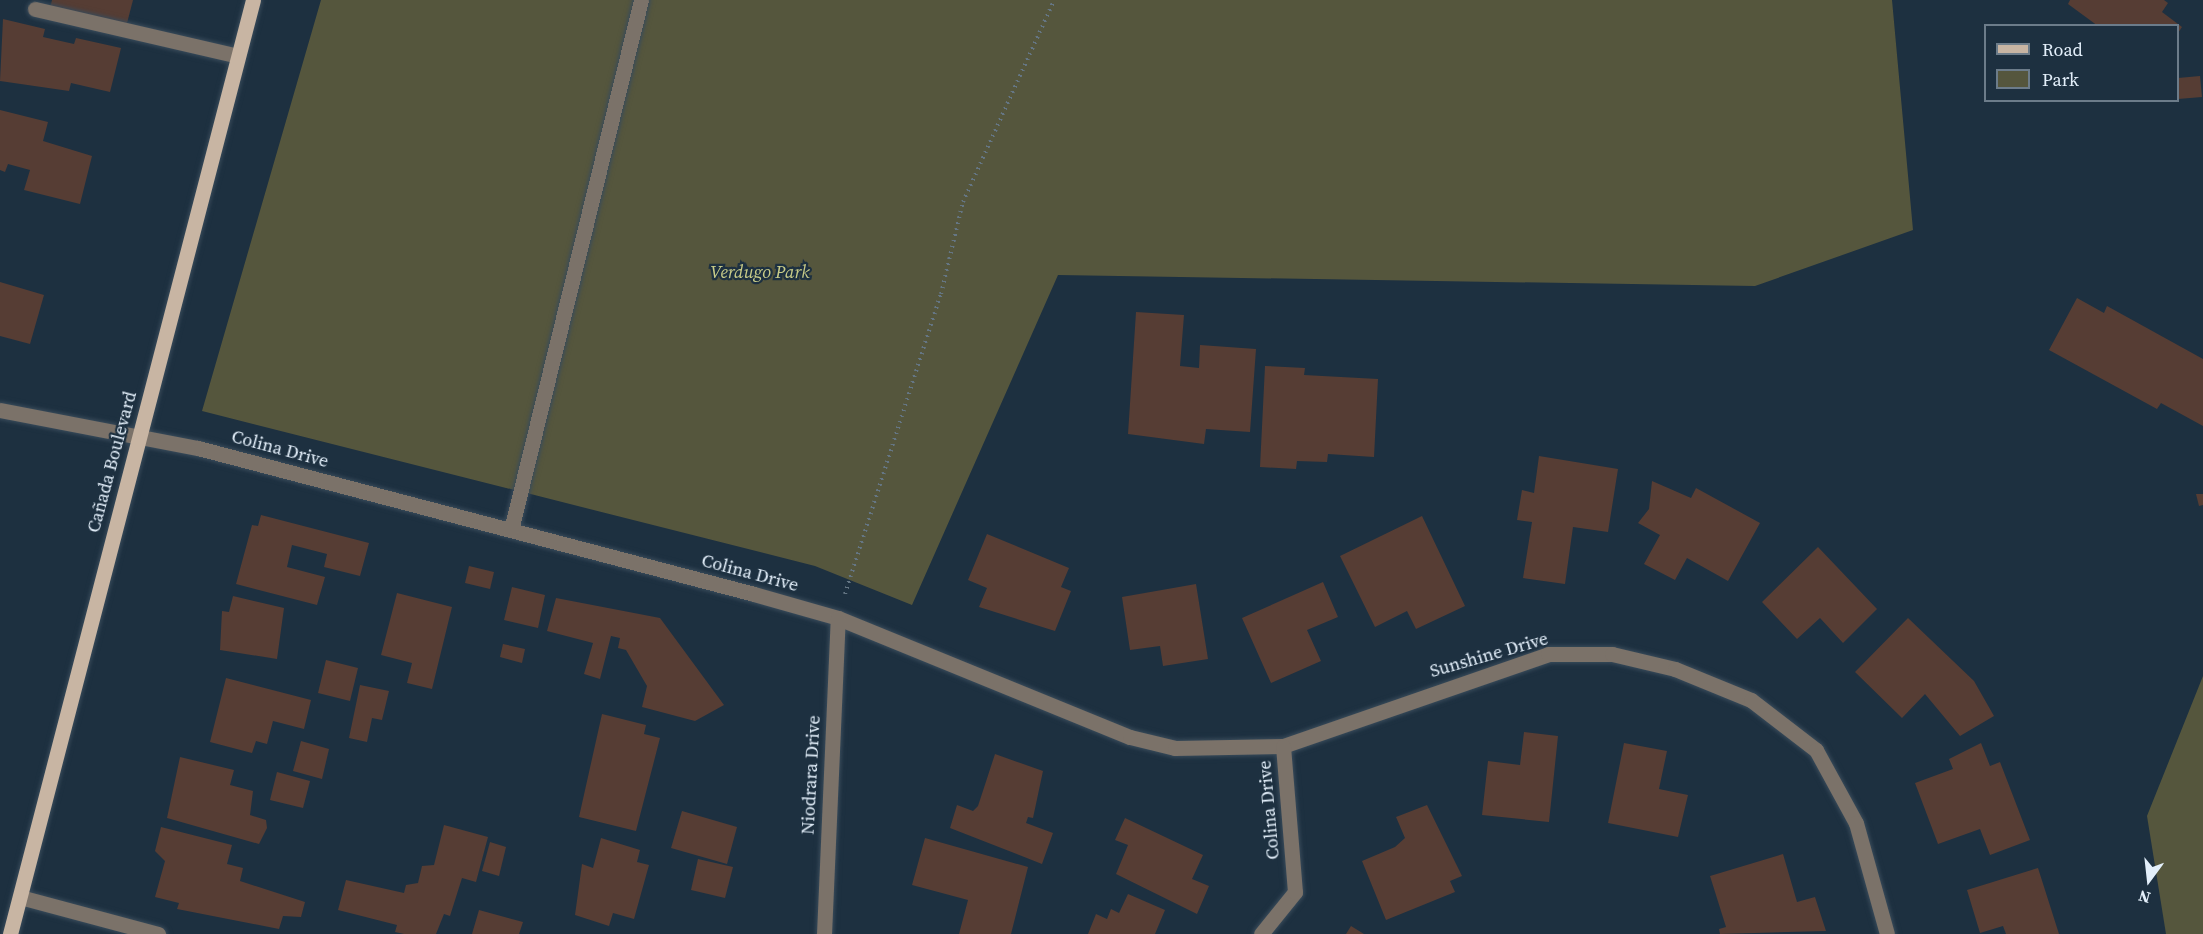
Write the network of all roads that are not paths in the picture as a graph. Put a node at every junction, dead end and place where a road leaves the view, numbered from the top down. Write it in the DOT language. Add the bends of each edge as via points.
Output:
graph roads {
  1 [pos="253,0"];
  2 [pos="641,0"];
  3 [pos="35,9"];
  4 [pos="238,56"];
  5 [pos="0,410"];
  6 [pos="139,437"];
  7 [pos="511,530"];
  8 [pos="838,618"];
  9 [pos="1283,746"];
  10 [pos="20,897"];
  11 [pos="10,934"];
  12 [pos="158,934"];
  13 [pos="824,934"];
  14 [pos="1261,934"];
  15 [pos="1887,934"];
  1 -- 4 [label="main road, Cañada Boulevard"];
  2 -- 7 [label="street"];
  3 -- 4 [label="street"];
  4 -- 6 [label="main road, Cañada Boulevard"];
  5 -- 6 [label="street, Colina Drive"];
  6 -- 7 [label="street, Colina Drive"];
  6 -- 10 [label="main road, Cañada Boulevard"];
  7 -- 8 [label="street, Colina Drive"];
  8 -- 9 [label="street, Colina Drive" via="1130,737 1175,748 1224,751"];
  8 -- 13 [label="street, Niodrara Drive"];
  9 -- 14 [label="street, Colina Drive" via="1295,892"];
  9 -- 15 [label="street, Sunshine Drive" via="1548,654 1612,654 1675,669 1751,700 1816,750 1856,823"];
  10 -- 11 [label="main road, Cañada Boulevard"];
  10 -- 12 [label="street"];
}
